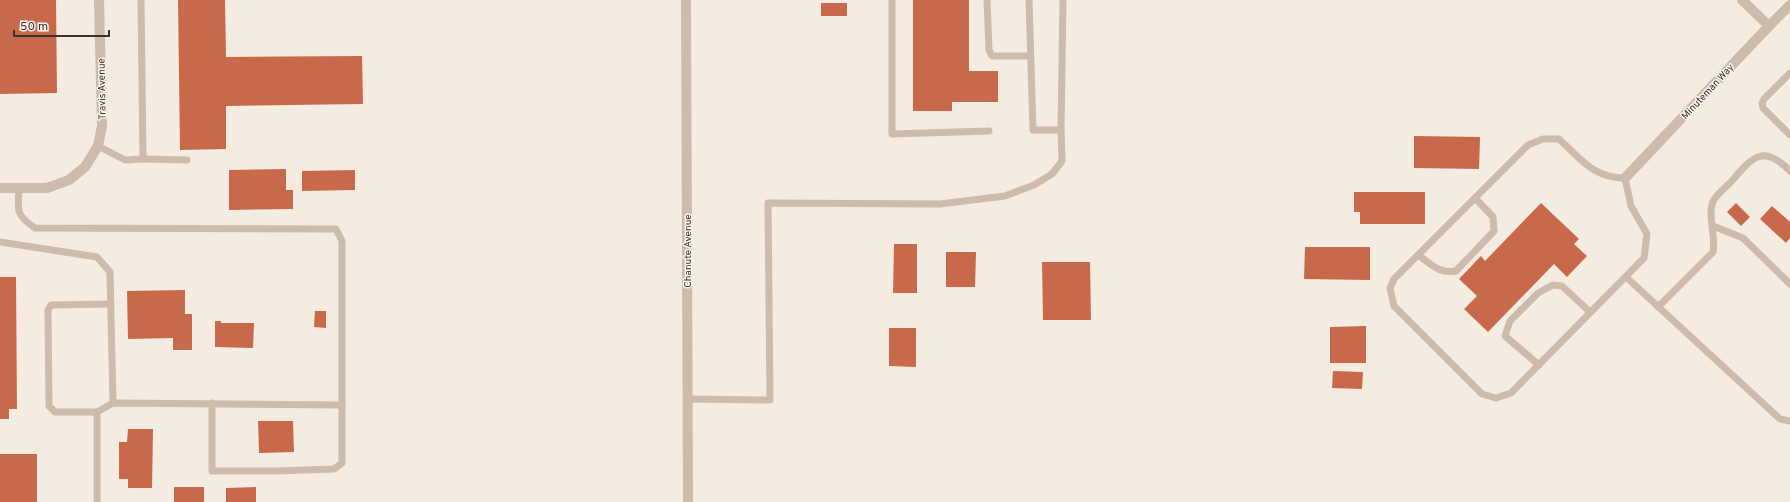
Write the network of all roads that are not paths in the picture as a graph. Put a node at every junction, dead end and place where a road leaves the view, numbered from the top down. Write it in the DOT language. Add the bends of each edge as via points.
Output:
graph roads {
  1 [pos="99,0"];
  2 [pos="141,0"];
  3 [pos="686,0"];
  4 [pos="892,0"];
  5 [pos="987,0"];
  6 [pos="1029,0"];
  7 [pos="1063,0"];
  8 [pos="1742,0"];
  9 [pos="1790,5"];
  10 [pos="1768,26"];
  11 [pos="1030,56"];
  12 [pos="1790,73"];
  13 [pos="1061,130"];
  14 [pos="989,131"];
  15 [pos="1790,135"];
  16 [pos="98,146"];
  17 [pos="143,159"];
  18 [pos="187,160"];
  19 [pos="1790,171"];
  20 [pos="1625,178"];
  21 [pos="0,188"];
  22 [pos="19,188"];
  23 [pos="1475,198"];
  24 [pos="1713,226"];
  25 [pos="0,242"];
  26 [pos="1418,255"];
  27 [pos="1626,277"];
  28 [pos="1790,284"];
  29 [pos="111,304"];
  30 [pos="1658,307"];
  31 [pos="1590,312"];
  32 [pos="1539,365"];
  33 [pos="688,399"];
  34 [pos="113,403"];
  35 [pos="212,404"];
  36 [pos="342,404"];
  37 [pos="96,412"];
  38 [pos="1790,421"];
  39 [pos="97,502"];
  40 [pos="688,502"];
  1 -- 16 [label="street, Travis Avenue" via="102,126"];
  2 -- 17 [label="lane"];
  3 -- 33 [label="street, Chanute Avenue"];
  4 -- 14 [label="lane" via="892,134"];
  5 -- 11 [label="lane" via="989,50 992,56"];
  6 -- 11 [label="lane"];
  7 -- 13 [label="lane"];
  8 -- 10 [label="street"];
  9 -- 10 [label="street, Minuteman Way"];
  10 -- 20 [label="street, Minuteman Way"];
  11 -- 13 [label="lane" via="1033,130"];
  12 -- 15 [label="lane" via="1762,103 1763,108"];
  13 -- 33 [label="lane" via="1062,161 1052,174 1034,186 1005,196 940,204 768,203 770,400"];
  16 -- 17 [label="lane" via="125,160"];
  16 -- 22 [label="street, Travis Avenue" via="85,167 69,180 47,188"];
  17 -- 18 [label="lane"];
  19 -- 24 [label="lane" via="1781,162 1764,155 1751,159 1712,202"];
  20 -- 23 [label="lane" via="1612,178 1594,172 1559,139 1543,139 1528,145"];
  20 -- 27 [label="lane" via="1631,206 1647,234 1644,258"];
  21 -- 22 [label="street"];
  22 -- 36 [label="lane" via="18,210 24,220 35,228 336,229 342,241"];
  23 -- 26 [label="lane"];
  23 -- 26 [label="lane" via="1493,217 1494,230 1456,270 1440,270"];
  24 -- 28 [label="lane" via="1743,238"];
  24 -- 30 [label="lane" via="1715,243 1712,252"];
  25 -- 29 [label="lane" via="97,257 110,272"];
  26 -- 32 [label="lane" via="1394,279 1390,288 1394,306 1482,394 1496,398 1511,393"];
  27 -- 30 [label="lane"];
  27 -- 31 [label="lane"];
  29 -- 34 [label="lane"];
  29 -- 37 [label="lane" via="51,305 48,310 49,406 55,412"];
  30 -- 38 [label="lane" via="1780,419"];
  31 -- 32 [label="lane"];
  31 -- 32 [label="lane" via="1562,286 1553,285 1538,293 1510,321 1505,336"];
  33 -- 40 [label="street, Chanute Avenue"];
  34 -- 35 [label="lane"];
  34 -- 37 [label="lane"];
  35 -- 36 [label="lane"];
  35 -- 36 [label="lane" via="212,471 275,471 334,469 342,463"];
  37 -- 39 [label="lane"];
}
